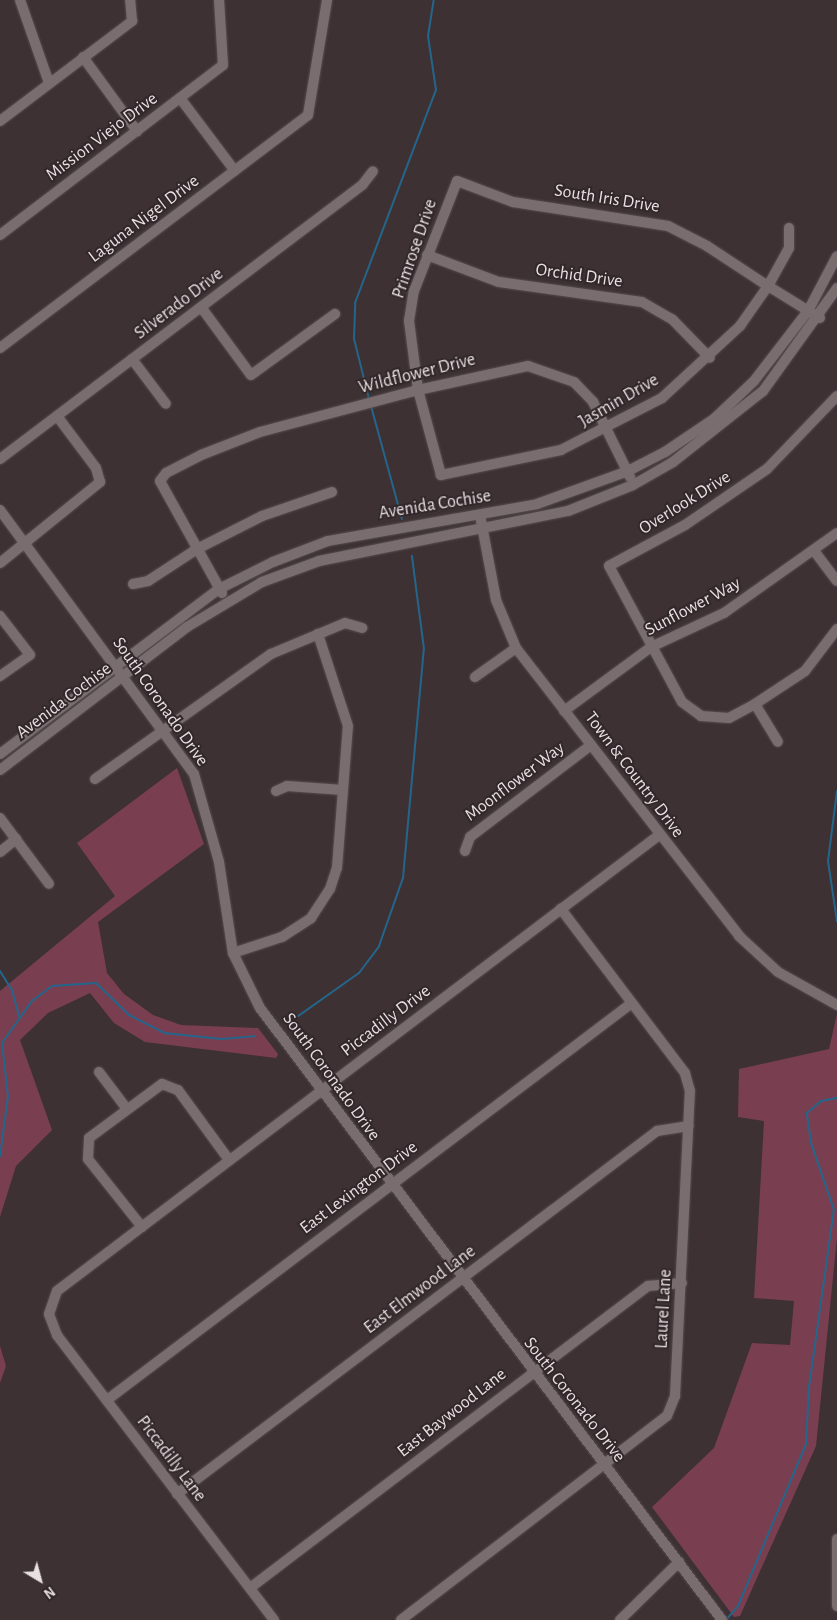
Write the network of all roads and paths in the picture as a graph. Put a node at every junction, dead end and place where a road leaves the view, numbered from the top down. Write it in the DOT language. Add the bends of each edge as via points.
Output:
graph roads {
  1 [pos="20,0"];
  2 [pos="130,0"];
  3 [pos="219,0"];
  4 [pos="327,0"];
  5 [pos="83,57"];
  6 [pos="49,83"];
  7 [pos="180,98"];
  8 [pos="0,121"];
  9 [pos="137,131"];
  10 [pos="235,171"];
  11 [pos="373,171"];
  12 [pos="456,181"];
  13 [pos="789,228"];
  14 [pos="0,235"];
  15 [pos="427,255"];
  16 [pos="837,256"];
  17 [pos="768,286"];
  18 [pos="837,288"];
  19 [pos="201,308"];
  20 [pos="808,311"];
  21 [pos="335,314"];
  22 [pos="820,318"];
  23 [pos="0,348"];
  24 [pos="710,358"];
  25 [pos="132,359"];
  26 [pos="418,390"];
  27 [pos="837,396"];
  28 [pos="166,404"];
  29 [pos="57,416"];
  30 [pos="608,429"];
  31 [pos="0,459"];
  32 [pos="628,471"];
  33 [pos="441,475"];
  34 [pos="633,484"];
  35 [pos="332,492"];
  36 [pos="0,510"];
  37 [pos="480,515"];
  38 [pos="484,531"];
  39 [pos="837,533"];
  40 [pos="25,544"];
  41 [pos="197,549"];
  42 [pos="815,552"];
  43 [pos="0,563"];
  44 [pos="837,581"];
  45 [pos="133,584"];
  46 [pos="219,589"];
  47 [pos="226,601"];
  48 [pos="0,616"];
  49 [pos="362,628"];
  50 [pos="837,629"];
  51 [pos="318,634"];
  52 [pos="651,647"];
  53 [pos="516,648"];
  54 [pos="115,666"];
  55 [pos="0,676"];
  56 [pos="122,677"];
  57 [pos="475,678"];
  58 [pos="755,704"];
  59 [pos="564,711"];
  60 [pos="162,729"];
  61 [pos="778,742"];
  62 [pos="591,745"];
  63 [pos="0,754"];
  64 [pos="0,770"];
  65 [pos="95,779"];
  66 [pos="344,790"];
  67 [pos="276,791"];
  68 [pos="0,818"];
  69 [pos="659,835"];
  70 [pos="16,840"];
  71 [pos="465,851"];
  72 [pos="0,852"];
  73 [pos="50,884"];
  74 [pos="561,909"];
  75 [pos="233,953"];
  76 [pos="632,1003"];
  77 [pos="837,1005"];
  78 [pos="99,1072"];
  79 [pos="321,1091"];
  80 [pos="127,1110"];
  81 [pos="689,1126"];
  82 [pos="229,1160"];
  83 [pos="390,1185"];
  84 [pos="142,1227"];
  85 [pos="461,1280"];
  86 [pos="682,1283"];
  87 [pos="49,1314"];
  88 [pos="531,1372"];
  89 [pos="107,1400"];
  90 [pos="604,1464"];
  91 [pos="177,1494"];
  92 [pos="837,1539"];
  93 [pos="679,1562"];
  94 [pos="250,1588"];
  95 [pos="837,1606"];
  96 [pos="720,1618"];
  97 [pos="274,1620"];
  98 [pos="401,1620"];
  99 [pos="620,1620"];
  1 -- 6 [label="street"];
  2 -- 5 [label="street" via="132,21"];
  3 -- 7 [label="street, Mission Viejo Drive" via="223,64"];
  4 -- 10 [label="street, Laguna Nigel Drive" via="308,115"];
  5 -- 6 [label="street"];
  5 -- 9 [label="street"];
  6 -- 8 [label="street"];
  7 -- 9 [label="street, Mission Viejo Drive"];
  7 -- 10 [label="street"];
  9 -- 14 [label="street, Mission Viejo Drive"];
  10 -- 23 [label="street, Laguna Nigel Drive"];
  11 -- 19 [label="street, Silverado Drive"];
  12 -- 15 [label="street, Primrose Drive"];
  12 -- 17 [label="street, South Iris Drive" via="513,202 668,226"];
  13 -- 17 [label="street, Jasmin Drive" via="789,248"];
  15 -- 24 [label="street, Orchid Drive" via="499,282 642,302 672,319"];
  15 -- 26 [label="street, Primrose Drive" via="409,321"];
  16 -- 20 [label="street, Avenida Cochise"];
  17 -- 20 [label="street, South Iris Drive"];
  17 -- 24 [label="street, Jasmin Drive"];
  18 -- 22 [label="street, Avenida Cochise"];
  19 -- 21 [label="street" via="251,375"];
  19 -- 25 [label="street, Silverado Drive"];
  20 -- 22 [label="street, South Iris Drive"];
  20 -- 32 [label="street, Avenida Cochise" via="754,381 714,419"];
  22 -- 34 [label="street, Avenida Cochise" via="763,391 720,428"];
  24 -- 30 [label="street, Jasmin Drive" via="662,398"];
  25 -- 28 [label="street"];
  25 -- 29 [label="street, Silverado Drive"];
  26 -- 30 [label="street, Wildflower Drive" via="528,366 574,382 594,402"];
  26 -- 33 [label="street, Primrose Drive"];
  26 -- 41 [label="street, Wildflower Drive" via="260,432 166,472 160,481"];
  27 -- 52 [label="street, Overlook Drive" via="767,469 685,525 610,566"];
  29 -- 31 [label="street, Silverado Drive"];
  29 -- 40 [label="street" via="96,468 100,482"];
  30 -- 32 [label="street, Wildflower Drive"];
  30 -- 33 [label="street, Jasmin Drive" via="561,450"];
  32 -- 34 [label="street, Wildflower Drive"];
  32 -- 37 [label="street, Avenida Cochise" via="537,504"];
  34 -- 38 [label="street, Avenida Cochise" via="568,511"];
  35 -- 41 [label="street" via="262,516"];
  36 -- 40 [label="street, South Coronado Drive"];
  37 -- 38 [label="street, Town & Country Drive"];
  37 -- 46 [label="street, Avenida Cochise" via="328,541"];
  38 -- 47 [label="street, Avenida Cochise" via="320,561"];
  38 -- 53 [label="street, Town & Country Drive" via="496,600"];
  39 -- 42 [label="street, Sunflower Way"];
  40 -- 43 [label="street"];
  40 -- 54 [label="street, South Coronado Drive"];
  41 -- 45 [label="street" via="148,581"];
  41 -- 46 [label="street"];
  42 -- 44 [label="street"];
  42 -- 52 [label="street, Sunflower Way" via="724,613"];
  46 -- 47 [label="street"];
  46 -- 54 [label="street, Avenida Cochise"];
  47 -- 56 [label="street, Avenida Cochise"];
  48 -- 55 [label="street" via="30,655"];
  49 -- 51 [label="street" via="345,623"];
  50 -- 58 [label="street" via="805,671"];
  51 -- 60 [label="street" via="271,654"];
  51 -- 66 [label="street" via="348,726"];
  52 -- 58 [label="street" via="682,702 701,716 729,718"];
  52 -- 59 [label="street, Sunflower Way"];
  53 -- 57 [label="street"];
  53 -- 59 [label="street, Town & Country Drive"];
  54 -- 56 [label="street, South Coronado Drive"];
  54 -- 63 [label="street, Avenida Cochise"];
  56 -- 60 [label="street, South Coronado Drive"];
  56 -- 64 [label="street, Avenida Cochise"];
  58 -- 61 [label="street"];
  59 -- 62 [label="street, Town & Country Drive"];
  60 -- 65 [label="street"];
  60 -- 75 [label="street, South Coronado Drive" via="194,774 209,817"];
  62 -- 69 [label="street, Town & Country Drive"];
  62 -- 71 [label="street, Moonflower Way" via="470,837"];
  66 -- 67 [label="street" via="287,786"];
  66 -- 75 [label="street" via="337,868 322,905 282,937"];
  68 -- 70 [label="street"];
  69 -- 74 [label="street, Piccadilly Drive"];
  69 -- 77 [label="street, Town & Country Drive" via="739,936 778,972"];
  70 -- 72 [label="street"];
  70 -- 73 [label="street"];
  74 -- 76 [label="street, Laurel Lane"];
  74 -- 79 [label="street, Piccadilly Drive"];
  75 -- 79 [label="street, South Coronado Drive" via="260,1008"];
  76 -- 81 [label="street, Laurel Lane" via="685,1073 690,1091"];
  76 -- 83 [label="street, East Lexington Drive"];
  78 -- 80 [label="street"];
  79 -- 82 [label="street, Piccadilly Drive"];
  79 -- 83 [label="street, South Coronado Drive"];
  80 -- 82 [label="street" via="162,1084 178,1090"];
  80 -- 84 [label="street" via="89,1138 88,1159"];
  81 -- 85 [label="street, East Elmwood Lane" via="657,1132"];
  81 -- 86 [label="street, Laurel Lane"];
  82 -- 84 [label="street, Piccadilly Drive"];
  83 -- 85 [label="street, South Coronado Drive"];
  83 -- 89 [label="street, East Lexington Drive"];
  84 -- 87 [label="street, Piccadilly Drive" via="57,1291"];
  85 -- 88 [label="street, South Coronado Drive"];
  85 -- 91 [label="street, East Elmwood Lane"];
  86 -- 88 [label="street, East Baywood Lane" via="648,1286"];
  86 -- 90 [label="street, Laurel Lane" via="676,1396 667,1416"];
  87 -- 89 [label="street, Piccadilly Lane" via="57,1336"];
  88 -- 90 [label="street, South Coronado Drive"];
  88 -- 94 [label="street, East Baywood Lane"];
  89 -- 91 [label="street, Piccadilly Lane"];
  90 -- 93 [label="street, South Coronado Drive"];
  90 -- 98 [label="street, Laurel Lane"];
  91 -- 94 [label="street, Piccadilly Lane"];
  92 -- 95 [label="street"];
  93 -- 96 [label="street, South Coronado Drive"];
  93 -- 99 [label="street"];
  94 -- 97 [label="street, Piccadilly Lane"];
}
